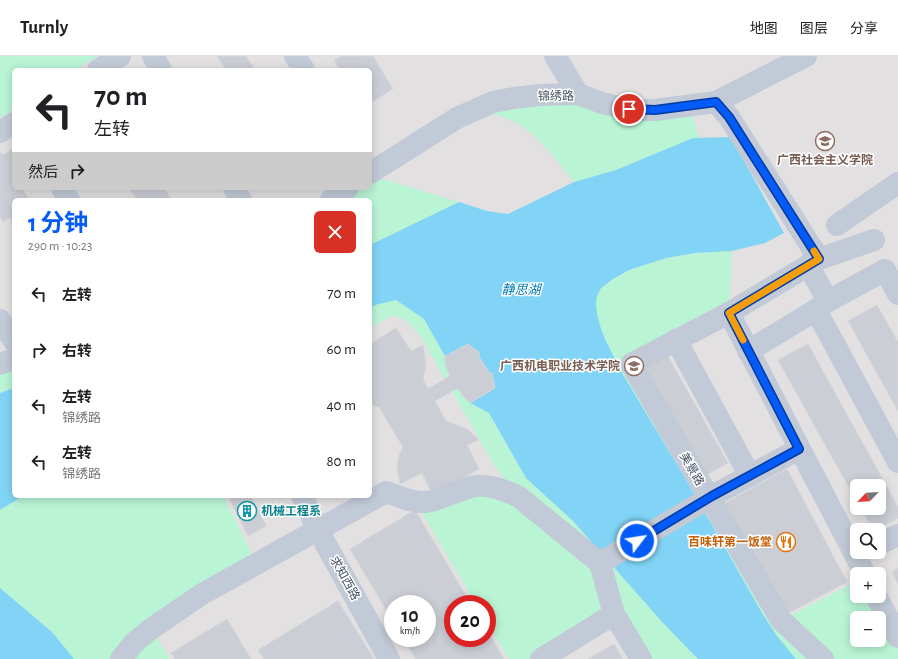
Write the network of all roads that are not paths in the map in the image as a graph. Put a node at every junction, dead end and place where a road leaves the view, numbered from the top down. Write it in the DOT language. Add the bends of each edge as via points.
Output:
graph roads {
  1 [pos="120,56"];
  2 [pos="153,56"];
  3 [pos="295,56"];
  4 [pos="555,56"];
  5 [pos="806,56"];
  6 [pos="101,68"];
  7 [pos="160,68"];
  8 [pos="303,68"];
  9 [pos="578,94"];
  10 [pos="716,102"];
  11 [pos="12,124"];
  12 [pos="0,132"];
  13 [pos="372,172"];
  14 [pos="898,183"];
  15 [pos="345,190"];
  16 [pos="334,198"];
  17 [pos="837,225"];
  18 [pos="874,240"];
  19 [pos="814,262"];
  20 [pos="891,266"];
  21 [pos="898,294"];
  22 [pos="822,305"];
  23 [pos="729,313"];
  24 [pos="0,320"];
  25 [pos="12,339"];
  26 [pos="676,340"];
  27 [pos="748,351"];
  28 [pos="12,360"];
  29 [pos="0,364"];
  30 [pos="799,449"];
  31 [pos="898,462"];
  32 [pos="750,476"];
  33 [pos="303,498"];
  34 [pos="318,530"];
  35 [pos="898,535"];
  36 [pos="886,541"];
  37 [pos="861,561"];
  38 [pos="600,563"];
  39 [pos="880,603"];
  40 [pos="614,614"];
  41 [pos="898,637"];
  42 [pos="121,659"];
  43 [pos="389,659"];
  44 [pos="541,659"];
  45 [pos="641,659"];
  46 [pos="823,659"];
  1 -- 6 [label="lane"];
  2 -- 7 [label="lane"];
  3 -- 8 [label="lane"];
  4 -- 9 [label="lane"];
  5 -- 10 [label="lane, 锦绣路"];
  9 -- 10 [label="lane, 锦绣路" via="602,103 642,110"];
  9 -- 13 [label="lane, 锦绣路" via="540,95 493,102 457,118"];
  10 -- 19 [label="lane" via="729,117"];
  11 -- 12 [label="lane"];
  14 -- 17 [label="lane"];
  15 -- 16 [label="lane"];
  18 -- 19 [label="lane, 美景路"];
  19 -- 22 [label="lane"];
  19 -- 23 [label="lane, 美景路"];
  20 -- 21 [label="lane"];
  20 -- 22 [label="lane"];
  22 -- 27 [label="lane"];
  22 -- 31 [label="lane"];
  23 -- 26 [label="lane, 美景路"];
  23 -- 27 [label="lane"];
  24 -- 25 [label="lane"];
  26 -- 32 [label="lane"];
  26 -- 46 [label="lane, 美景路" via="631,364 780,620"];
  27 -- 30 [label="lane"];
  28 -- 29 [label="lane"];
  30 -- 32 [label="lane"];
  30 -- 37 [label="lane"];
  32 -- 38 [label="lane, bridge"];
  33 -- 34 [label="lane, 求知西路"];
  34 -- 38 [label="lane" via="386,492 424,502 473,486 488,486 506,490 519,497"];
  34 -- 42 [label="lane" via="202,594 148,630"];
  34 -- 43 [label="lane, 求知西路"];
  35 -- 36 [label="lane"];
  38 -- 40 [label="lane"];
  39 -- 41 [label="lane"];
  40 -- 44 [label="lane"];
  40 -- 45 [label="lane"];
}
